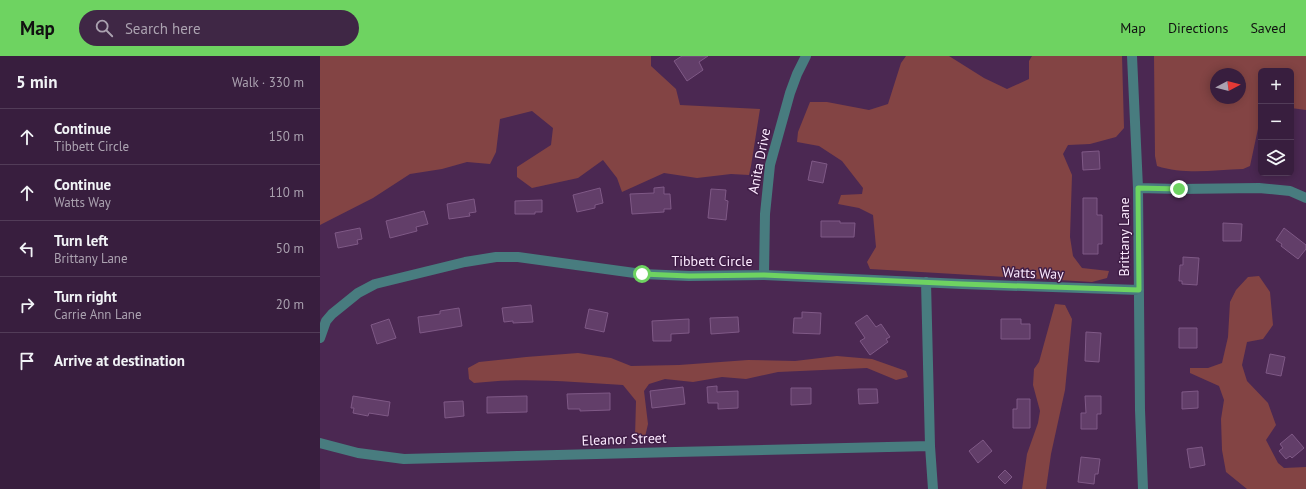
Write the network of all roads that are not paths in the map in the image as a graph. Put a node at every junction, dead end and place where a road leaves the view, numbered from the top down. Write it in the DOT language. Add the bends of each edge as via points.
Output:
graph roads {
  1 [pos="806,56"];
  2 [pos="1132,56"];
  3 [pos="1138,188"];
  4 [pos="1306,198"];
  5 [pos="764,275"];
  6 [pos="926,282"];
  7 [pos="1139,290"];
  8 [pos="320,338"];
  9 [pos="320,443"];
  10 [pos="930,446"];
  11 [pos="933,489"];
  12 [pos="1143,489"];
  1 -- 5 [label="street, Anita Drive" via="790,93 770,165 765,214"];
  2 -- 3 [label="street, Brittany Lane"];
  3 -- 4 [label="street" via="1259,188 1290,191"];
  3 -- 7 [label="street, Brittany Lane"];
  5 -- 6 [label="street, Tibbett Circle"];
  5 -- 8 [label="street, Tibbett Circle" via="642,274 518,257 496,257 375,284 332,314 326,321"];
  6 -- 7 [label="street, Watts Way"];
  6 -- 10 [label="street"];
  7 -- 12 [label="street, Brittany Lane"];
  9 -- 10 [label="street, Eleanor Street" via="404,459"];
  10 -- 11 [label="street"];
}
